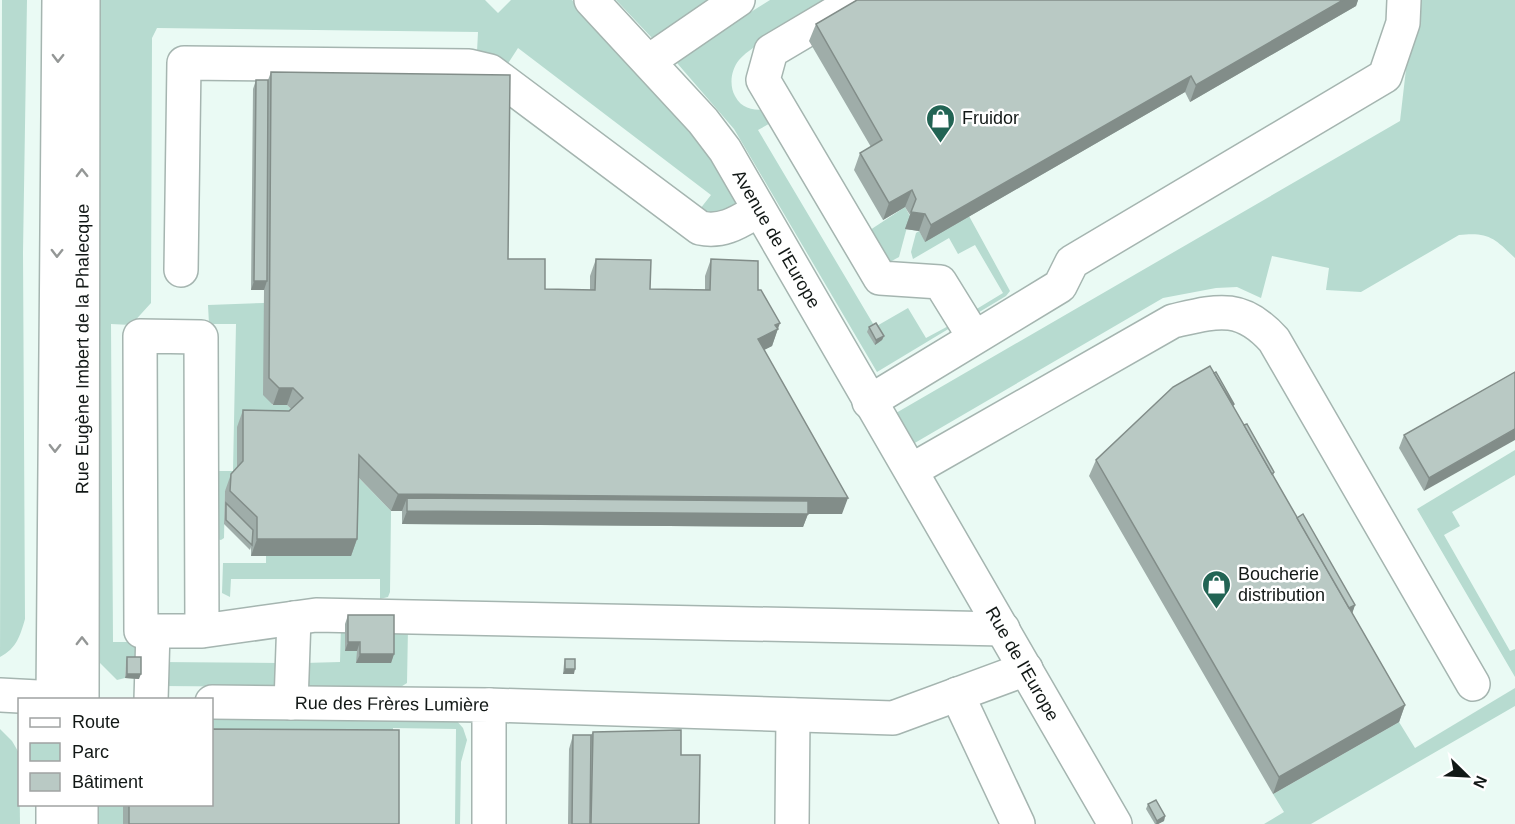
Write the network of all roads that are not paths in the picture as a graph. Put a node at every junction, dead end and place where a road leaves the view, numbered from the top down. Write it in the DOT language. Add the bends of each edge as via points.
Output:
graph roads {
  1 [pos="59,0"];
  2 [pos="82,0"];
  3 [pos="591,0"];
  4 [pos="738,0"];
  5 [pos="856,0"];
  6 [pos="1404,0"];
  7 [pos="649,61"];
  8 [pos="759,210"];
  9 [pos="181,270"];
  10 [pos="974,337"];
  11 [pos="869,402"];
  12 [pos="912,470"];
  13 [pos="930,502"];
  14 [pos="294,618"];
  15 [pos="1003,629"];
  16 [pos="153,631"];
  17 [pos="202,632"];
  18 [pos="1026,669"];
  19 [pos="1473,684"];
  20 [pos="957,694"];
  21 [pos="0,695"];
  22 [pos="51,698"];
  23 [pos="68,698"];
  24 [pos="68,698"];
  25 [pos="151,698"];
  26 [pos="213,702"];
  27 [pos="291,703"];
  28 [pos="489,705"];
  29 [pos="793,715"];
  30 [pos="53,806"];
  31 [pos="81,806"];
  32 [pos="53,824"];
  33 [pos="81,824"];
  34 [pos="489,824"];
  35 [pos="792,824"];
  36 [pos="1018,824"];
  37 [pos="1115,824"];
  1 -- 23 [label="street, Rue Eugène Imbert de la Phalecque, one-way"];
  24 -- 2 [label="street, Rue Eugène Imbert de la Phalecque, one-way"];
  3 -- 7 [label="street, Avenue de l'Europe"];
  4 -- 7 [label="street"];
  5 -- 10 [label="street" via="771,51 763,80 880,278 940,282"];
  6 -- 10 [label="street" via="1403,23 1385,76 1072,262 1060,286"];
  7 -- 8 [label="street, Avenue de l'Europe" via="714,134"];
  8 -- 9 [label="street" via="725,229 700,228 490,71 479,68 184,63"];
  8 -- 11 [label="street, Avenue de l'Europe"];
  10 -- 11 [label="street"];
  11 -- 12 [label="street, Avenue de l'Europe"];
  12 -- 13 [label="street, Avenue de l'Europe"];
  12 -- 19 [label="street" via="1173,321 1213,312 1234,312 1260,324 1274,340"];
  13 -- 15 [label="street, Rue de l'Europe"];
  14 -- 15 [label="street" via="316,615"];
  14 -- 17 [label="street"];
  14 -- 27 [label="street"];
  15 -- 18 [label="street, Rue de l'Europe"];
  16 -- 17 [label="street"];
  16 -- 17 [label="street" via="141,631 141,336 201,337"];
  16 -- 25 [label="street"];
  18 -- 20 [label="street"];
  18 -- 37 [label="street, Rue de l'Europe"];
  20 -- 29 [label="street" via="893,718"];
  20 -- 36 [label="street"];
  21 -- 22 [label="street"];
  26 -- 27 [label="street, Rue des Frères Lumière"];
  27 -- 28 [label="street, Rue des Frères Lumière"];
  28 -- 29 [label="street"];
  28 -- 34 [label="street, Rue des Frères Lumière"];
  29 -- 35 [label="street"];
  30 -- 32 [label="street"];
  31 -- 33 [label="street"];
}
